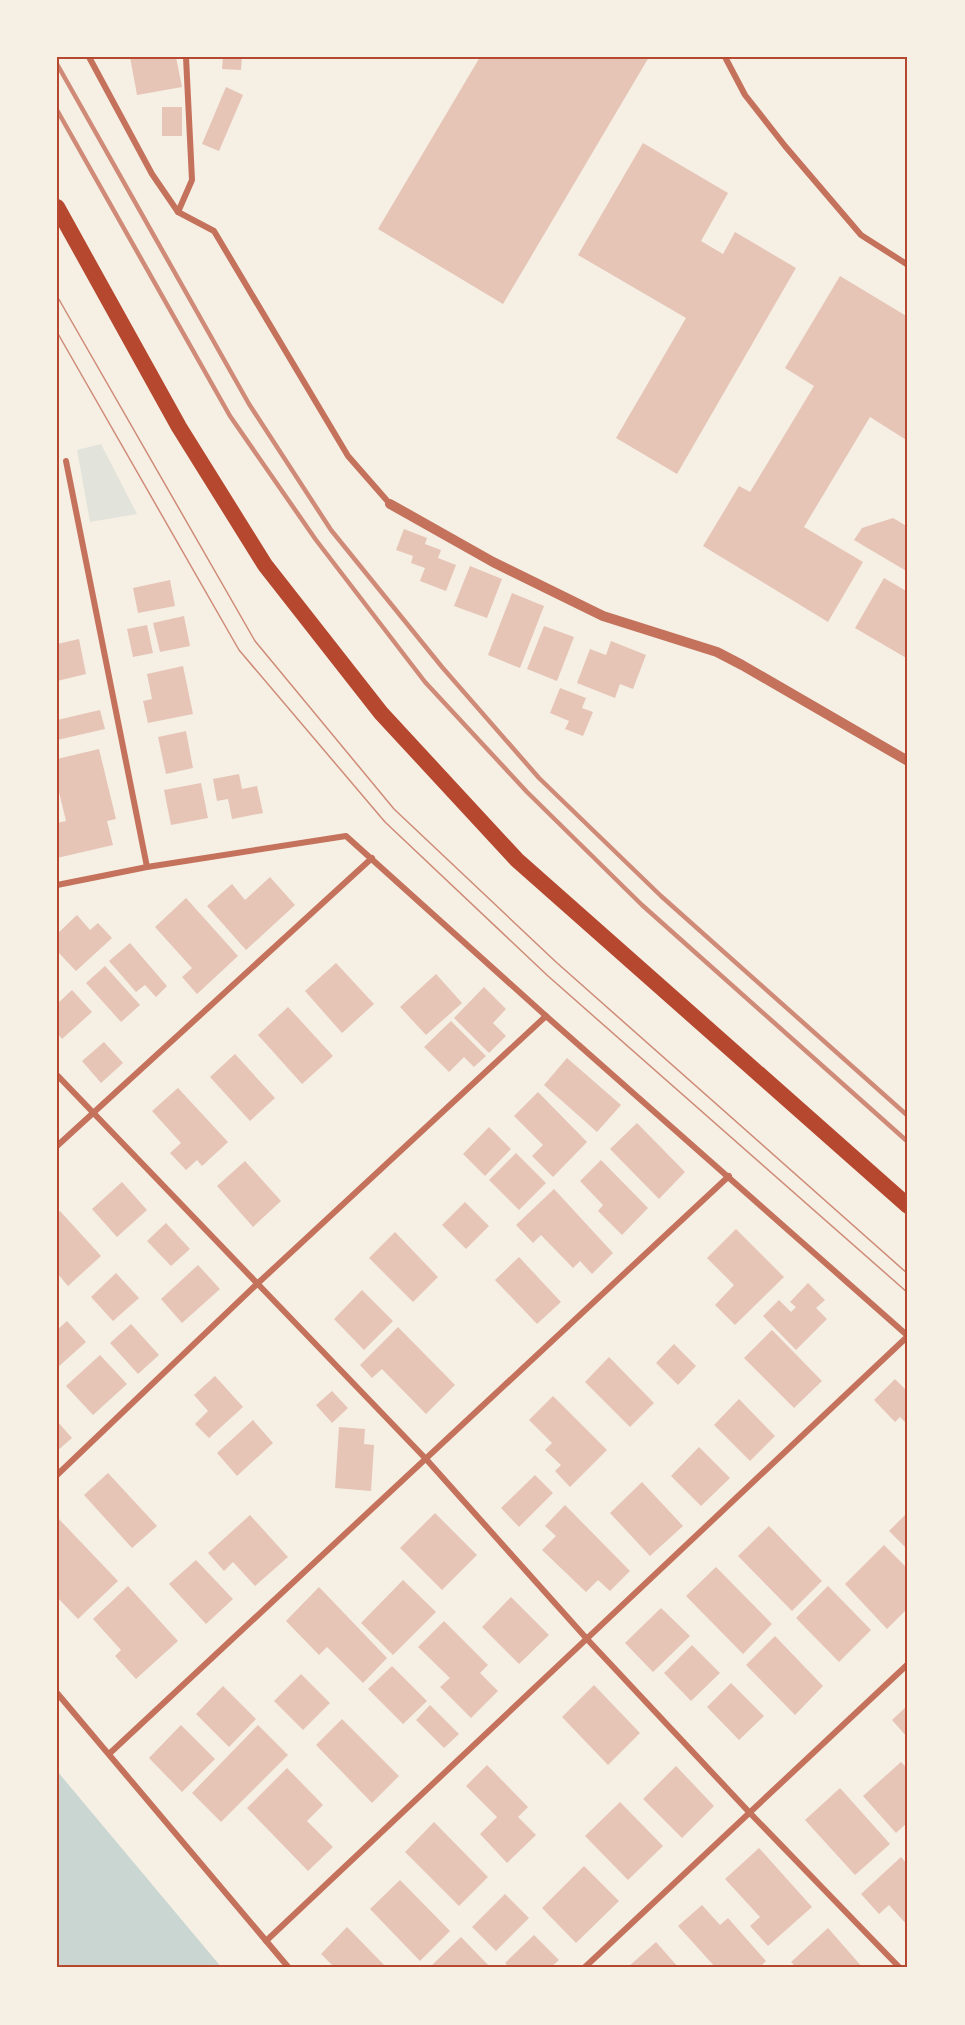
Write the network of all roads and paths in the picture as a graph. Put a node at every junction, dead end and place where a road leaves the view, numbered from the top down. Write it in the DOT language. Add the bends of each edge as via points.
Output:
graph roads {
  1 [pos="89,57"];
  2 [pos="186,57"];
  3 [pos="725,57"];
  4 [pos="57,207"];
  5 [pos="178,212"];
  6 [pos="908,265"];
  7 [pos="66,461"];
  8 [pos="390,504"];
  9 [pos="908,761"];
  10 [pos="372,858"];
  11 [pos="147,867"];
  12 [pos="57,885"];
  13 [pos="546,1016"];
  14 [pos="57,1075"];
  15 [pos="93,1112"];
  16 [pos="57,1146"];
  17 [pos="729,1176"];
  18 [pos="908,1206"];
  19 [pos="257,1284"];
  20 [pos="426,1460"];
  21 [pos="57,1475"];
  22 [pos="587,1639"];
  23 [pos="908,1664"];
  24 [pos="57,1693"];
  25 [pos="109,1754"];
  26 [pos="749,1812"];
  27 [pos="266,1941"];
  28 [pos="289,1968"];
  29 [pos="584,1968"];
  30 [pos="900,1968"];
  1 -- 5 [label="street" via="152,174"];
  2 -- 5 [label="street" via="192,180"];
  3 -- 6 [label="street" via="745,95 861,235"];
  4 -- 18 [label="highway" via="179,427 265,564 381,713 517,860"];
  5 -- 8 [label="street" via="214,231 348,456"];
  7 -- 11 [label="street"];
  8 -- 9 [label="street" via="493,562 603,616 717,652 742,664"];
  10 -- 11 [label="street" via="346,836"];
  10 -- 13 [label="street"];
  10 -- 15 [label="street"];
  11 -- 12 [label="street"];
  13 -- 17 [label="street"];
  13 -- 19 [label="street"];
  14 -- 15 [label="street"];
  15 -- 16 [label="street"];
  15 -- 19 [label="street"];
  17 -- 20 [label="street"];
  17 -- 22 [label="street" via="908,1336"];
  19 -- 20 [label="street"];
  19 -- 21 [label="street"];
  20 -- 22 [label="street"];
  20 -- 25 [label="street"];
  22 -- 26 [label="street"];
  22 -- 27 [label="street"];
  23 -- 26 [label="street"];
  24 -- 25 [label="street"];
  25 -- 27 [label="street"];
  26 -- 29 [label="street"];
  26 -- 30 [label="street"];
  27 -- 28 [label="street"];
}
